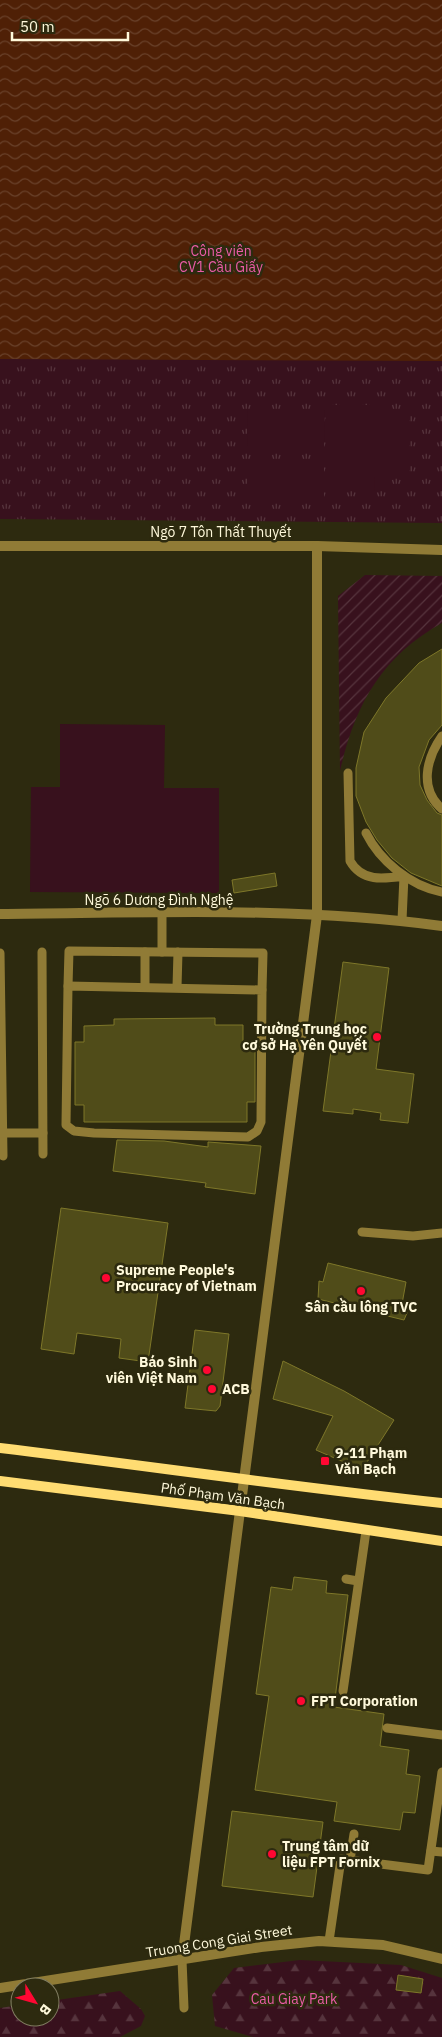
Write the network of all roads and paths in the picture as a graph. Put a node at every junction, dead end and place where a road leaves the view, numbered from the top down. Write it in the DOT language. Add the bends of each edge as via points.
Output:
graph roads {
  1 [pos="0,546"];
  2 [pos="317,546"];
  3 [pos="442,550"];
  4 [pos="442,736"];
  5 [pos="348,773"];
  6 [pos="442,809"];
  7 [pos="366,833"];
  8 [pos="404,876"];
  9 [pos="442,892"];
  10 [pos="162,913"];
  11 [pos="0,914"];
  12 [pos="317,915"];
  13 [pos="402,920"];
  14 [pos="442,926"];
  15 [pos="42,952"];
  16 [pos="145,952"];
  17 [pos="162,952"];
  18 [pos="178,952"];
  19 [pos="0,953"];
  20 [pos="68,986"];
  21 [pos="145,987"];
  22 [pos="177,987"];
  23 [pos="262,990"];
  24 [pos="43,1133"];
  25 [pos="2,1134"];
  26 [pos="43,1154"];
  27 [pos="3,1156"];
  28 [pos="362,1232"];
  29 [pos="442,1233"];
  30 [pos="0,1448"];
  31 [pos="244,1479"];
  32 [pos="0,1481"];
  33 [pos="442,1503"];
  34 [pos="240,1511"];
  35 [pos="366,1531"];
  36 [pos="442,1542"];
  37 [pos="346,1579"];
  38 [pos="358,1581"];
  39 [pos="343,1691"];
  40 [pos="387,1728"];
  41 [pos="442,1735"];
  42 [pos="442,1772"];
  43 [pos="354,1834"];
  44 [pos="431,1850"];
  45 [pos="442,1852"];
  46 [pos="350,1860"];
  47 [pos="329,1941"];
  48 [pos="442,1959"];
  49 [pos="182,1960"];
  50 [pos="0,1988"];
  51 [pos="184,2008"];
  1 -- 2 [label="street, Ngõ 7 Tôn Thất Thuyết"];
  2 -- 3 [label="street, Ngõ 7 Tôn Thất Thuyết"];
  2 -- 12 [label="street"];
  4 -- 6 [label="lane" via="429,761 426,778 434,802"];
  5 -- 8 [label="lane" via="348,853 355,869 364,877"];
  7 -- 8 [label="lane" via="379,854"];
  8 -- 9 [label="lane"];
  8 -- 13 [label="lane"];
  10 -- 11 [label="street, Ngõ 6 Dương Đình Nghệ"];
  10 -- 12 [label="street, Ngõ 6 Dương Đình Nghệ"];
  10 -- 17 [label="lane"];
  12 -- 13 [label="street, Ngõ 6 Dương Đình Nghệ"];
  12 -- 31 [label="street"];
  13 -- 14 [label="street, Ngõ 6 Dương Đình Nghệ"];
  15 -- 24 [label="lane"];
  16 -- 17 [label="lane"];
  16 -- 20 [label="lane" via="69,951"];
  16 -- 21 [label="lane"];
  17 -- 18 [label="lane"];
  18 -- 22 [label="lane"];
  18 -- 23 [label="lane" via="263,953"];
  19 -- 25 [label="lane"];
  20 -- 21 [label="lane"];
  20 -- 23 [label="lane" via="66,1125 84,1133 248,1137 257,1131 261,1122"];
  21 -- 22 [label="lane"];
  22 -- 23 [label="lane"];
  24 -- 25 [label="lane"];
  24 -- 26 [label="lane"];
  25 -- 27 [label="lane"];
  28 -- 29 [label="lane" via="414,1236"];
  30 -- 31 [label="main road, Phố Phạm Văn Bạch"];
  31 -- 33 [label="main road, Phố Phạm Văn Bạch"];
  31 -- 34 [label="street"];
  32 -- 34 [label="main road, Phố Phạm Văn Bạch"];
  34 -- 35 [label="main road, Phố Phạm Văn Bạch"];
  34 -- 49 [label="street"];
  35 -- 36 [label="main road, Phố Phạm Văn Bạch"];
  35 -- 38 [label="lane"];
  37 -- 38 [label="lane"];
  38 -- 39 [label="lane"];
  40 -- 41 [label="lane"];
  42 -- 44 [label="lane"];
  43 -- 46 [label="lane"];
  44 -- 45 [label="lane"];
  44 -- 46 [label="lane" via="428,1870"];
  46 -- 47 [label="lane" via="341,1859"];
  47 -- 48 [label="street, Truong Cong Giai Street" via="383,1945"];
  47 -- 49 [label="street, Truong Cong Giai Street" via="260,1947"];
  49 -- 50 [label="street, Truong Cong Giai Street"];
  49 -- 51 [label="lane"];
}
